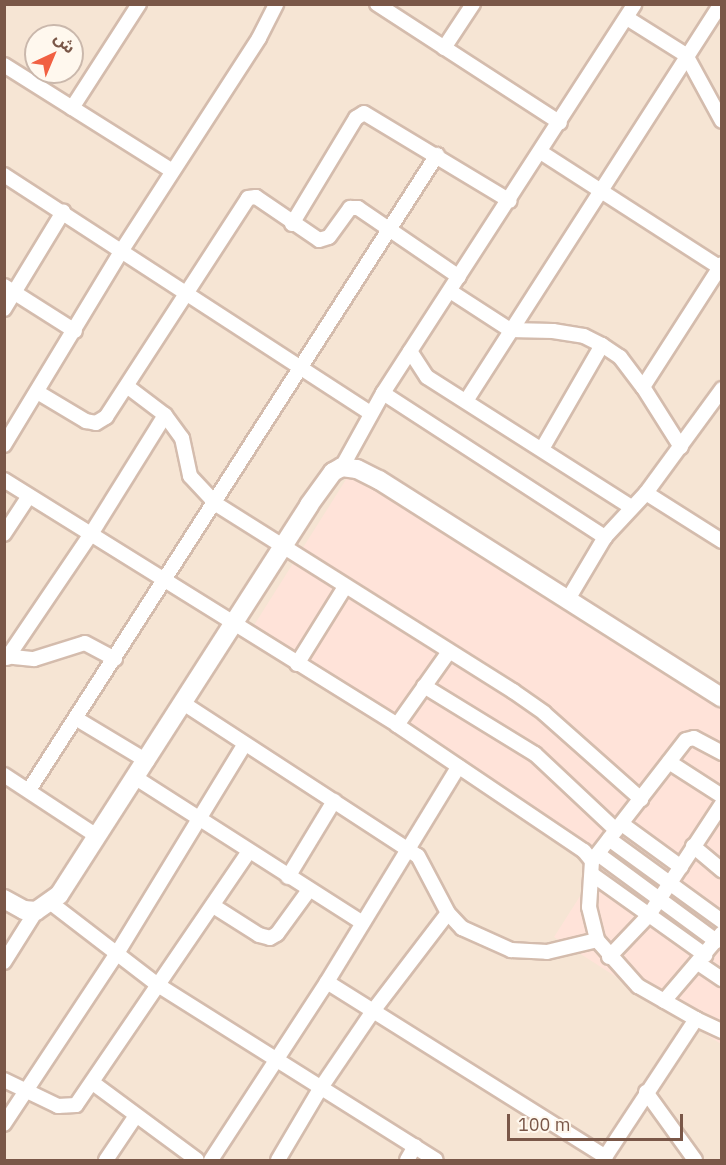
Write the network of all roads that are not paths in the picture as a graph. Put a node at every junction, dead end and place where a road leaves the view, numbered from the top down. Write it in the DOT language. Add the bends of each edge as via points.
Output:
graph roads {
  1 [pos="139,4"];
  2 [pos="276,4"];
  3 [pos="377,4"];
  4 [pos="473,4"];
  5 [pos="635,4"];
  6 [pos="721,4"];
  7 [pos="627,18"];
  8 [pos="444,48"];
  9 [pos="686,55"];
  10 [pos="4,65"];
  11 [pos="72,108"];
  12 [pos="722,121"];
  13 [pos="560,123"];
  14 [pos="542,153"];
  15 [pos="437,155"];
  16 [pos="172,171"];
  17 [pos="4,175"];
  18 [pos="599,190"];
  19 [pos="510,201"];
  20 [pos="63,212"];
  21 [pos="292,225"];
  22 [pos="392,228"];
  23 [pos="122,250"];
  24 [pos="721,266"];
  25 [pos="459,277"];
  26 [pos="9,289"];
  27 [pos="185,290"];
  28 [pos="450,291"];
  29 [pos="4,309"];
  30 [pos="510,330"];
  31 [pos="75,332"];
  32 [pos="602,345"];
  33 [pos="410,351"];
  34 [pos="303,367"];
  35 [pos="128,387"];
  36 [pos="643,387"];
  37 [pos="722,389"];
  38 [pos="39,393"];
  39 [pos="383,393"];
  40 [pos="466,401"];
  41 [pos="717,406"];
  42 [pos="371,413"];
  43 [pos="165,415"];
  44 [pos="4,445"];
  45 [pos="681,447"];
  46 [pos="542,449"];
  47 [pos="342,467"];
  48 [pos="4,480"];
  49 [pos="646,493"];
  50 [pos="29,496"];
  51 [pos="216,504"];
  52 [pos="631,507"];
  53 [pos="4,534"];
  54 [pos="91,534"];
  55 [pos="605,537"];
  56 [pos="722,541"];
  57 [pos="282,549"];
  58 [pos="166,582"];
  59 [pos="345,587"];
  60 [pos="567,601"];
  61 [pos="233,625"];
  62 [pos="448,653"];
  63 [pos="6,657"];
  64 [pos="115,659"];
  65 [pos="297,663"];
  66 [pos="424,686"];
  67 [pos="722,698"];
  68 [pos="183,704"];
  69 [pos="77,719"];
  70 [pos="397,725"];
  71 [pos="245,744"];
  72 [pos="722,753"];
  73 [pos="147,761"];
  74 [pos="669,762"];
  75 [pos="458,767"];
  76 [pos="4,775"];
  77 [pos="136,778"];
  78 [pos="29,790"];
  79 [pos="722,796"];
  80 [pos="641,799"];
  81 [pos="334,801"];
  82 [pos="722,804"];
  83 [pos="201,820"];
  84 [pos="616,831"];
  85 [pos="97,836"];
  86 [pos="693,846"];
  87 [pos="409,849"];
  88 [pos="248,853"];
  89 [pos="594,864"];
  90 [pos="681,867"];
  91 [pos="722,870"];
  92 [pos="288,877"];
  93 [pos="669,884"];
  94 [pos="309,890"];
  95 [pos="4,899"];
  96 [pos="659,899"];
  97 [pos="44,907"];
  98 [pos="215,907"];
  99 [pos="448,913"];
  100 [pos="649,915"];
  101 [pos="722,921"];
  102 [pos="363,923"];
  103 [pos="597,940"];
  104 [pos="712,949"];
  105 [pos="116,955"];
  106 [pos="609,957"];
  107 [pos="4,962"];
  108 [pos="722,979"];
  109 [pos="327,982"];
  110 [pos="158,985"];
  111 [pos="664,1001"];
  112 [pos="374,1011"];
  113 [pos="696,1019"];
  114 [pos="722,1031"];
  115 [pos="275,1059"];
  116 [pos="4,1080"];
  117 [pos="93,1083"];
  118 [pos="320,1089"];
  119 [pos="646,1092"];
  120 [pos="25,1093"];
  121 [pos="135,1117"];
  122 [pos="4,1124"];
  123 [pos="415,1146"];
  124 [pos="688,1157"];
  125 [pos="604,1159"];
  126 [pos="106,1161"];
  127 [pos="198,1161"];
  128 [pos="211,1161"];
  129 [pos="278,1161"];
  130 [pos="406,1161"];
  131 [pos="436,1161"];
  1 -- 11 [label="street"];
  2 -- 16 [label="street" via="259,38"];
  3 -- 8 [label="street"];
  4 -- 8 [label="street"];
  5 -- 7 [label="street"];
  6 -- 9 [label="street"];
  7 -- 9 [label="street"];
  7 -- 13 [label="street"];
  8 -- 13 [label="street"];
  9 -- 12 [label="street"];
  9 -- 18 [label="street"];
  10 -- 11 [label="street"];
  11 -- 16 [label="street"];
  13 -- 14 [label="street"];
  14 -- 18 [label="street"];
  14 -- 19 [label="street"];
  15 -- 19 [label="street"];
  15 -- 21 [label="street" via="370,114 360,114"];
  15 -- 22 [label="street"];
  16 -- 23 [label="street"];
  17 -- 20 [label="street"];
  18 -- 24 [label="street"];
  18 -- 30 [label="street"];
  19 -- 25 [label="street"];
  20 -- 23 [label="street"];
  20 -- 26 [label="street"];
  21 -- 22 [label="street" via="324,240 344,213 358,208"];
  21 -- 27 [label="street" via="256,197 248,198"];
  22 -- 25 [label="street"];
  22 -- 34 [label="street"];
  23 -- 27 [label="street"];
  23 -- 31 [label="street"];
  24 -- 36 [label="street"];
  25 -- 28 [label="street"];
  26 -- 29 [label="street"];
  26 -- 31 [label="street"];
  27 -- 34 [label="street"];
  27 -- 35 [label="street"];
  28 -- 30 [label="street"];
  28 -- 33 [label="street"];
  30 -- 32 [label="street" via="584,336"];
  30 -- 40 [label="street"];
  31 -- 38 [label="street"];
  32 -- 36 [label="street" via="620,357"];
  32 -- 46 [label="street"];
  33 -- 39 [label="street"];
  33 -- 40 [label="street" via="427,377"];
  34 -- 42 [label="street"];
  34 -- 51 [label="street"];
  35 -- 38 [label="street" via="106,417 96,423"];
  35 -- 43 [label="street"];
  36 -- 45 [label="street"];
  37 -- 41 [label="street"];
  38 -- 44 [label="street"];
  39 -- 42 [label="street"];
  39 -- 55 [label="street"];
  40 -- 46 [label="street"];
  41 -- 45 [label="street"];
  42 -- 47 [label="street"];
  43 -- 51 [label="street" via="182,438 190,476"];
  43 -- 54 [label="street"];
  45 -- 49 [label="street"];
  46 -- 52 [label="street"];
  47 -- 57 [label="main road" via="324,483"];
  47 -- 60 [label="main road" via="357,469 379,480"];
  48 -- 50 [label="street"];
  49 -- 52 [label="street"];
  49 -- 56 [label="street"];
  50 -- 53 [label="street"];
  50 -- 54 [label="street"];
  51 -- 57 [label="street"];
  51 -- 58 [label="street"];
  52 -- 55 [label="street"];
  54 -- 58 [label="street"];
  54 -- 63 [label="street"];
  55 -- 60 [label="street"];
  57 -- 59 [label="street"];
  57 -- 61 [label="main road"];
  58 -- 61 [label="street"];
  58 -- 64 [label="street"];
  59 -- 62 [label="street"];
  59 -- 65 [label="street"];
  60 -- 67 [label="main road"];
  61 -- 65 [label="street"];
  61 -- 68 [label="main road"];
  62 -- 66 [label="street"];
  62 -- 80 [label="street" via="544,713"];
  63 -- 64 [label="street" via="34,659 85,643"];
  64 -- 69 [label="street"];
  65 -- 70 [label="street"];
  66 -- 70 [label="street"];
  66 -- 84 [label="street" via="535,754"];
  68 -- 71 [label="street"];
  68 -- 73 [label="main road"];
  69 -- 73 [label="street"];
  69 -- 78 [label="street"];
  70 -- 75 [label="street"];
  71 -- 81 [label="street"];
  71 -- 83 [label="street"];
  72 -- 74 [label="street" via="690,737"];
  73 -- 77 [label="main road"];
  74 -- 79 [label="street"];
  74 -- 80 [label="street"];
  75 -- 87 [label="street"];
  75 -- 89 [label="street" via="584,851"];
  76 -- 78 [label="street"];
  77 -- 83 [label="street"];
  77 -- 85 [label="main road"];
  78 -- 85 [label="street"];
  80 -- 84 [label="street"];
  81 -- 87 [label="street"];
  81 -- 92 [label="street"];
  82 -- 86 [label="street"];
  83 -- 88 [label="street"];
  83 -- 105 [label="street"];
  84 -- 89 [label="street"];
  84 -- 90 [label="street"];
  84 -- 93 [label="street"];
  85 -- 97 [label="main road"];
  86 -- 90 [label="street"];
  86 -- 91 [label="street"];
  87 -- 99 [label="street" via="418,856"];
  87 -- 102 [label="street"];
  88 -- 92 [label="street"];
  88 -- 98 [label="street"];
  89 -- 96 [label="street"];
  89 -- 100 [label="street"];
  89 -- 103 [label="street" via="589,907"];
  90 -- 93 [label="street"];
  92 -- 94 [label="street"];
  93 -- 96 [label="street"];
  93 -- 101 [label="street"];
  94 -- 98 [label="street" via="270,938"];
  94 -- 102 [label="street"];
  95 -- 97 [label="main road" via="24,910"];
  96 -- 100 [label="street"];
  96 -- 104 [label="street"];
  97 -- 105 [label="street"];
  97 -- 107 [label="street"];
  98 -- 110 [label="street"];
  99 -- 103 [label="street" via="462,928 510,950 547,951"];
  99 -- 112 [label="street"];
  100 -- 104 [label="street"];
  100 -- 106 [label="street"];
  102 -- 109 [label="street"];
  103 -- 106 [label="street"];
  104 -- 108 [label="street"];
  104 -- 111 [label="street"];
  105 -- 110 [label="street"];
  105 -- 120 [label="street"];
  106 -- 111 [label="street" via="638,986"];
  109 -- 112 [label="street"];
  109 -- 115 [label="street"];
  110 -- 115 [label="street"];
  110 -- 117 [label="street"];
  111 -- 113 [label="street"];
  112 -- 118 [label="street"];
  112 -- 125 [label="street"];
  113 -- 114 [label="street"];
  113 -- 119 [label="street"];
  115 -- 118 [label="street"];
  115 -- 128 [label="street"];
  116 -- 120 [label="street"];
  117 -- 120 [label="street" via="76,1105 68,1107"];
  117 -- 121 [label="street"];
  118 -- 123 [label="street"];
  118 -- 129 [label="street"];
  119 -- 124 [label="street"];
  119 -- 125 [label="street"];
  120 -- 122 [label="street"];
  121 -- 126 [label="street"];
  121 -- 127 [label="street"];
  123 -- 130 [label="street"];
  123 -- 131 [label="street"];
}
